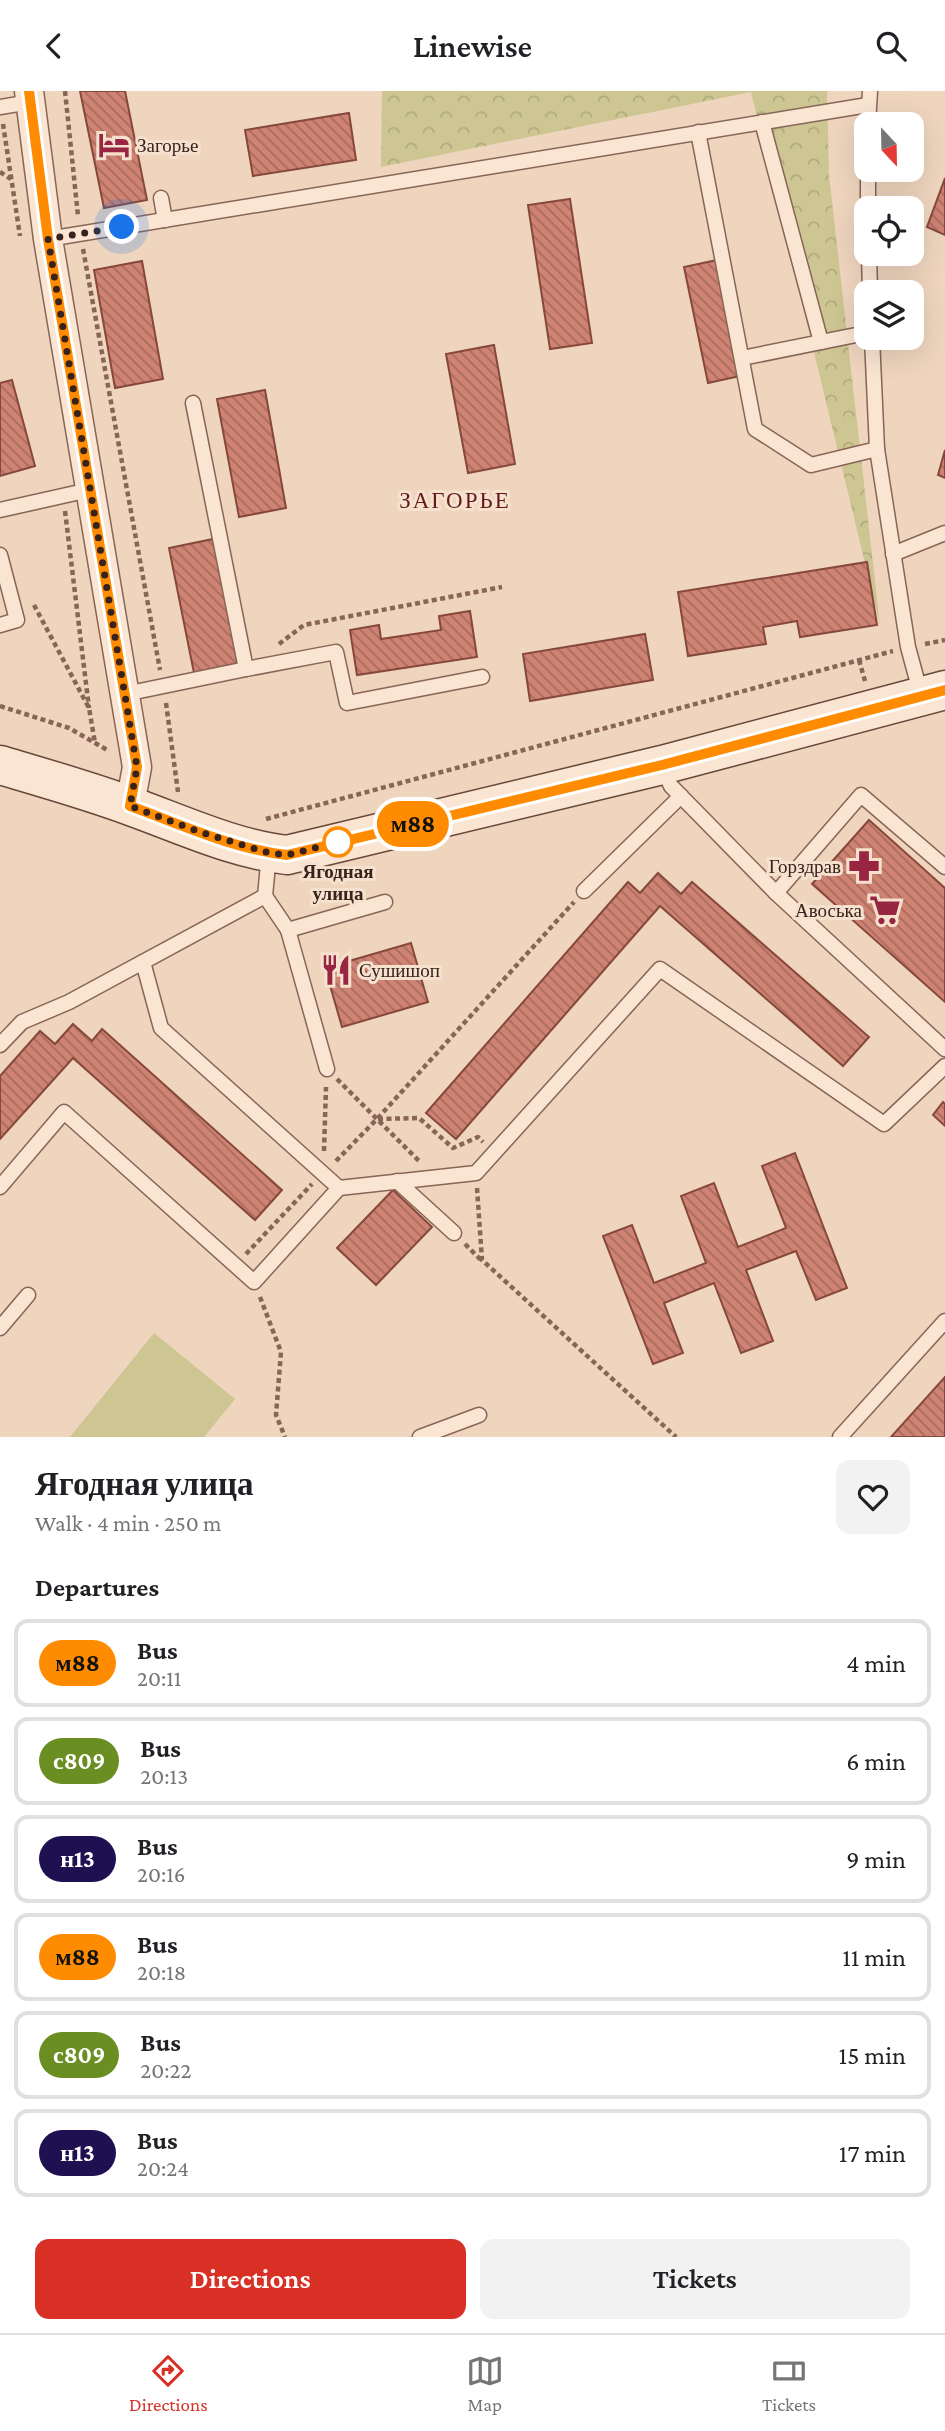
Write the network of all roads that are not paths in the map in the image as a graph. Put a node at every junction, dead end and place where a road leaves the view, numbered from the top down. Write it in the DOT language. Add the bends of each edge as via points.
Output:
graph roads {
  1 [pos="29,96"];
  2 [pos="869,98"];
  3 [pos="0,107"];
  4 [pos="762,122"];
  5 [pos="698,132"];
  6 [pos="161,198"];
  7 [pos="165,220"];
  8 [pos="48,239"];
  9 [pos="854,335"];
  10 [pos="821,342"];
  11 [pos="873,350"];
  12 [pos="742,358"];
  13 [pos="193,403"];
  14 [pos="877,449"];
  15 [pos="76,493"];
  16 [pos="0,510"];
  17 [pos="945,533"];
  18 [pos="945,543"];
  19 [pos="917,544"];
  20 [pos="894,554"];
  21 [pos="0,555"];
  22 [pos="0,625"];
  23 [pos="246,669"];
  24 [pos="482,677"];
  25 [pos="933,693"];
  26 [pos="125,694"];
  27 [pos="0,765"];
  28 [pos="671,780"];
  29 [pos="130,806"];
  30 [pos="266,836"];
  31 [pos="945,867"];
  32 [pos="584,891"];
  33 [pos="776,893"];
  34 [pos="265,896"];
  35 [pos="385,902"];
  36 [pos="288,930"];
  37 [pos="143,962"];
  38 [pos="0,1045"];
  39 [pos="945,1049"];
  40 [pos="945,1066"];
  41 [pos="327,1069"];
  42 [pos="397,1181"];
  43 [pos="0,1187"];
  44 [pos="339,1188"];
  45 [pos="454,1233"];
  46 [pos="28,1295"];
  47 [pos="945,1321"];
  48 [pos="0,1328"];
  49 [pos="479,1415"];
  50 [pos="420,1437"];
  51 [pos="840,1437"];
  1 -- 3 [label="lane"];
  1 -- 8 [label="street"];
  2 -- 4 [label="lane"];
  4 -- 5 [label="lane"];
  4 -- 10 [label="lane"];
  5 -- 7 [label="lane"];
  5 -- 12 [label="lane"];
  6 -- 7 [label="lane"];
  7 -- 8 [label="lane"];
  8 -- 15 [label="street"];
  9 -- 10 [label="lane"];
  10 -- 12 [label="lane"];
  11 -- 14 [label="lane"];
  12 -- 14 [label="lane" via="755,429 811,465"];
  13 -- 23 [label="lane"];
  14 -- 20 [label="lane"];
  15 -- 16 [label="lane"];
  15 -- 26 [label="street"];
  17 -- 19 [label="lane"];
  18 -- 19 [label="lane"];
  19 -- 20 [label="lane"];
  20 -- 25 [label="lane" via="908,647"];
  21 -- 22 [label="lane" via="17,620"];
  23 -- 24 [label="lane" via="336,652 347,703"];
  23 -- 26 [label="lane"];
  25 -- 28 [label="street"];
  26 -- 29 [label="street" via="137,767"];
  27 -- 29 [label="street"];
  28 -- 30 [label="street" via="287,855"];
  28 -- 32 [label="lane"];
  28 -- 33 [label="lane"];
  29 -- 30 [label="street" via="200,832"];
  30 -- 34 [label="lane"];
  31 -- 33 [label="lane" via="860,795"];
  33 -- 39 [label="lane"];
  34 -- 36 [label="lane"];
  34 -- 37 [label="lane"];
  35 -- 36 [label="lane"];
  36 -- 41 [label="lane"];
  37 -- 38 [label="lane" via="22,1022"];
  37 -- 44 [label="lane" via="161,1028"];
  40 -- 42 [label="lane" via="884,1124 660,969 476,1173"];
  42 -- 44 [label="lane"];
  42 -- 45 [label="lane"];
  43 -- 44 [label="lane" via="64,1112 254,1282"];
  46 -- 48 [label="lane"];
  47 -- 51 [label="lane"];
  49 -- 50 [label="lane"];
}
